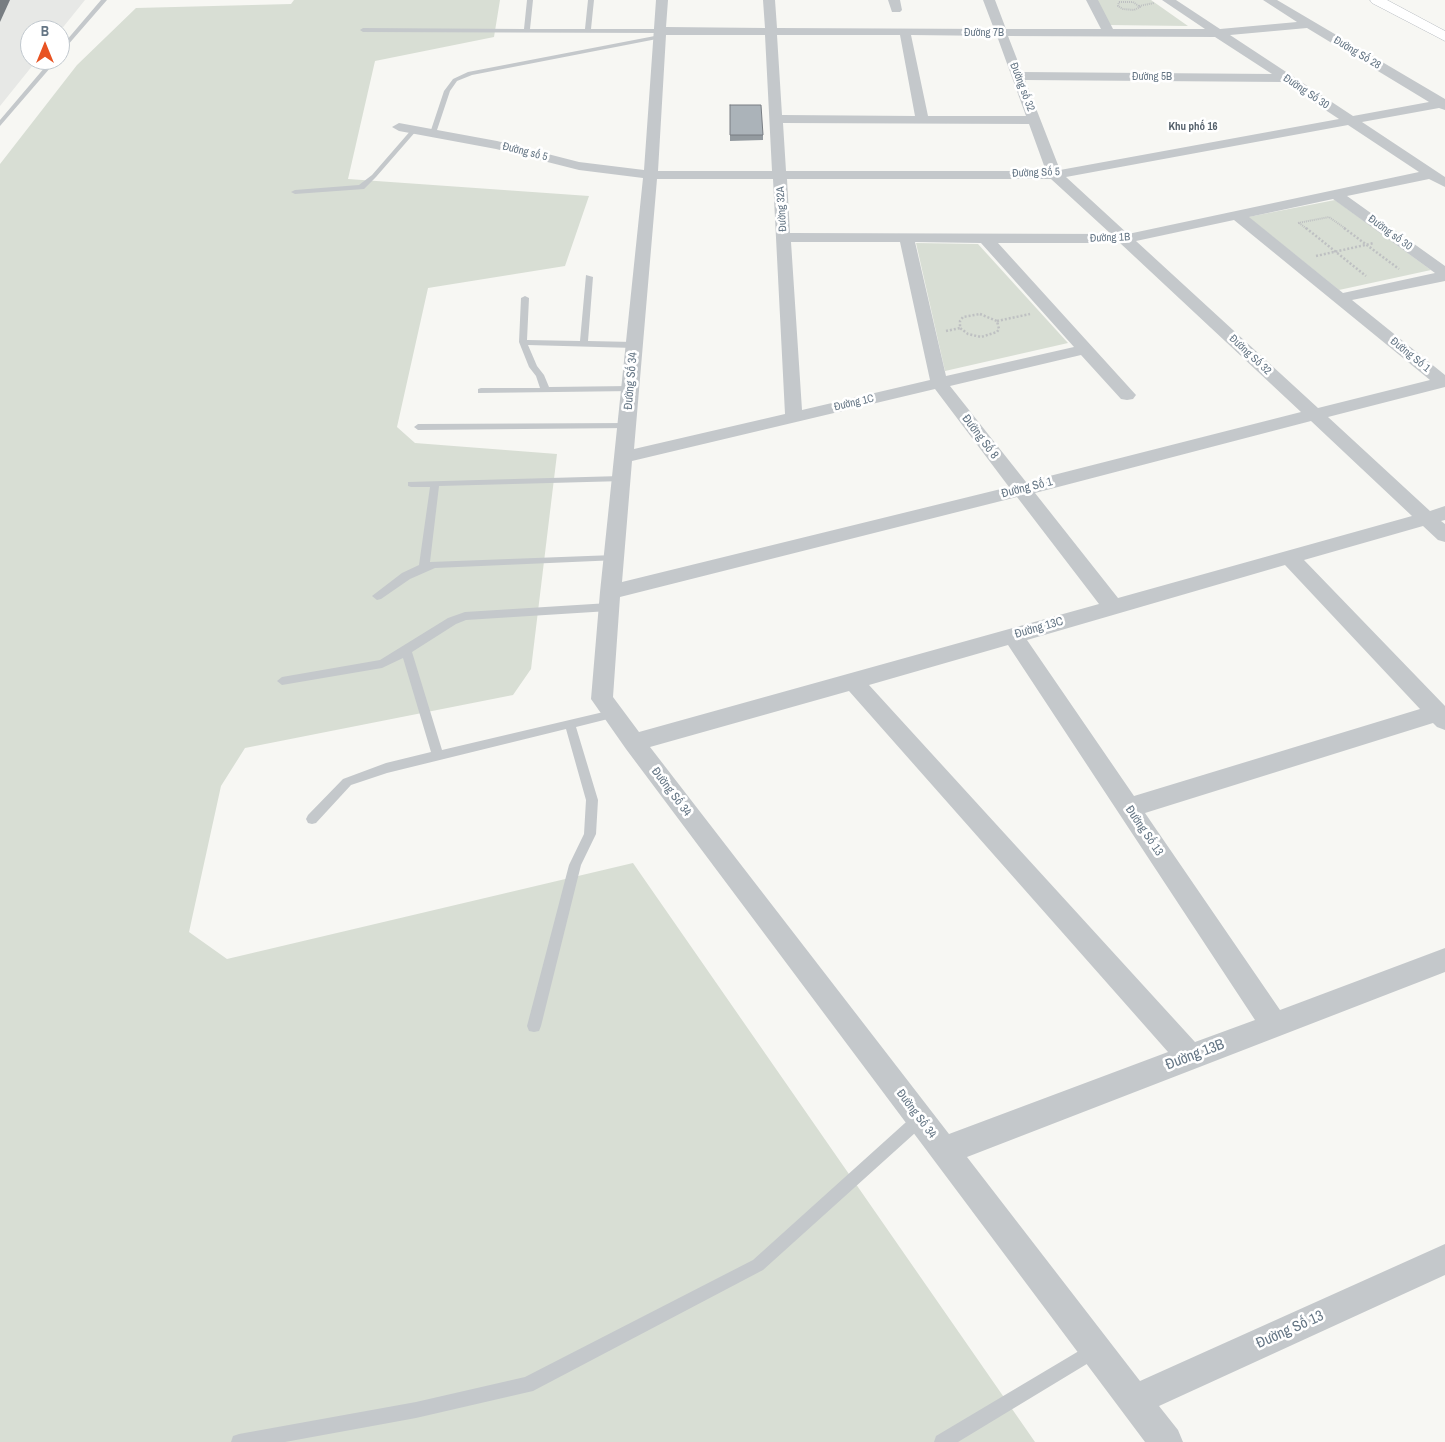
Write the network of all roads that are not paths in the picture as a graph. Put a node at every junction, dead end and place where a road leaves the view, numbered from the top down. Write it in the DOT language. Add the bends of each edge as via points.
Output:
graph roads {
  1 [pos="104,0"];
  2 [pos="530,0"];
  3 [pos="592,0"];
  4 [pos="662,0"];
  5 [pos="769,0"];
  6 [pos="989,0"];
  7 [pos="1092,0"];
  8 [pos="1168,0"];
  9 [pos="1269,0"];
  10 [pos="1377,0"];
  11 [pos="1400,0"];
  12 [pos="1308,24"];
  13 [pos="1445,25"];
  14 [pos="363,30"];
  15 [pos="527,30"];
  16 [pos="588,30"];
  17 [pos="771,33"];
  18 [pos="905,33"];
  19 [pos="1109,33"];
  20 [pos="1218,33"];
  21 [pos="660,34"];
  22 [pos="1002,34"];
  23 [pos="1445,37"];
  24 [pos="70,40"];
  25 [pos="46,70"];
  26 [pos="1018,76"];
  27 [pos="1286,78"];
  28 [pos="1444,105"];
  29 [pos="776,119"];
  30 [pos="922,120"];
  31 [pos="1035,120"];
  32 [pos="1350,121"];
  33 [pos="0,124"];
  34 [pos="399,127"];
  35 [pos="414,130"];
  36 [pos="433,133"];
  37 [pos="1055,174"];
  38 [pos="1431,174"];
  39 [pos="651,175"];
  40 [pos="780,175"];
  41 [pos="1445,183"];
  42 [pos="295,192"];
  43 [pos="1335,194"];
  44 [pos="1237,215"];
  45 [pos="783,238"];
  46 [pos="906,238"];
  47 [pos="985,238"];
  48 [pos="1125,239"];
  49 [pos="1444,272"];
  50 [pos="589,278"];
  51 [pos="524,298"];
  52 [pos="1340,298"];
  53 [pos="523,342"];
  54 [pos="584,343"];
  55 [pos="634,345"];
  56 [pos="1085,349"];
  57 [pos="1444,381"];
  58 [pos="939,383"];
  59 [pos="630,389"];
  60 [pos="545,390"];
  61 [pos="481,391"];
  62 [pos="1127,395"];
  63 [pos="1314,414"];
  64 [pos="794,417"];
  65 [pos="626,426"];
  66 [pos="418,427"];
  67 [pos="624,457"];
  68 [pos="621,480"];
  69 [pos="435,483"];
  70 [pos="411,484"];
  71 [pos="1021,490"];
  72 [pos="1436,516"];
  73 [pos="1445,535"];
  74 [pos="1290,557"];
  75 [pos="614,558"];
  76 [pos="424,567"];
  77 [pos="377,596"];
  78 [pos="610,599"];
  79 [pos="1113,607"];
  80 [pos="1013,636"];
  81 [pos="406,651"];
  82 [pos="282,681"];
  83 [pos="853,681"];
  84 [pos="612,714"];
  85 [pos="1441,717"];
  86 [pos="570,724"];
  87 [pos="634,743"];
  88 [pos="438,755"];
  89 [pos="1128,808"];
  90 [pos="312,820"];
  91 [pos="1445,960"];
  92 [pos="1274,1025"];
  93 [pos="534,1026"];
  94 [pos="1190,1057"];
  95 [pos="920,1119"];
  96 [pos="944,1151"];
  97 [pos="1445,1259"];
  98 [pos="1095,1349"];
  99 [pos="1134,1400"];
  100 [pos="240,1442"];
  101 [pos="942,1442"];
  102 [pos="1166,1442"];
  1 -- 24 [label="lane"];
  2 -- 15 [label="lane"];
  3 -- 16 [label="lane"];
  4 -- 21 [label="street, Đường Số 34"];
  5 -- 17 [label="street, Đường 32A"];
  6 -- 22 [label="street, Đường số 32"];
  7 -- 19 [label="street"];
  8 -- 20 [label="street, Đường Số 30"];
  9 -- 12 [label="street, Đường Số 28"];
  10 -- 23 [label="main road"];
  11 -- 13 [label="main road"];
  12 -- 20 [label="street, Đường 7B"];
  12 -- 28 [label="street, Đường Số 28"];
  14 -- 15 [label="lane"];
  15 -- 16 [label="lane"];
  16 -- 21 [label="lane"];
  17 -- 18 [label="street, Đường 7B"];
  17 -- 21 [label="street, Đường 7B"];
  17 -- 29 [label="street, Đường 32A"];
  18 -- 22 [label="street, Đường 7B"];
  18 -- 30 [label="street"];
  19 -- 20 [label="street, Đường 7B"];
  19 -- 22 [label="street, Đường 7B"];
  20 -- 27 [label="street, Đường Số 30"];
  21 -- 36 [label="lane" via="470,73 455,80 447,91"];
  21 -- 39 [label="street, Đường Số 34"];
  22 -- 26 [label="street, Đường số 32"];
  25 -- 33 [label="lane"];
  26 -- 27 [label="street, Đường 5B"];
  26 -- 31 [label="street, Đường số 32"];
  27 -- 32 [label="street, Đường Số 30"];
  28 -- 32 [label="street, Đường Số 5"];
  29 -- 30 [label="street"];
  29 -- 40 [label="street, Đường 32A"];
  30 -- 31 [label="street"];
  31 -- 37 [label="street, Đường số 32"];
  32 -- 37 [label="street, Đường Số 5"];
  32 -- 38 [label="street, Đường Số 30"];
  34 -- 35 [label="street, Đường số 5"];
  35 -- 36 [label="street, Đường số 5"];
  35 -- 42 [label="lane" via="374,176 361,186"];
  36 -- 39 [label="street, Đường số 5" via="579,166"];
  37 -- 40 [label="street, Đường Số 5"];
  37 -- 48 [label="street, Đường Số 32"];
  38 -- 41 [label="street, Đường Số 30"];
  38 -- 43 [label="street, Đường 1B"];
  39 -- 40 [label="street, Đường Số 5"];
  39 -- 55 [label="street, Đường Số 34"];
  40 -- 45 [label="street, Đường 32A"];
  43 -- 44 [label="street, Đường 1B"];
  43 -- 49 [label="street, Đường số 30"];
  44 -- 48 [label="street, Đường 1B"];
  44 -- 52 [label="street, Đường Số 1"];
  45 -- 46 [label="street, Đường 1B"];
  45 -- 64 [label="street, Đường 32A"];
  46 -- 47 [label="street, Đường 1B"];
  46 -- 58 [label="street, Đường Số 8"];
  47 -- 48 [label="street, Đường 1B"];
  47 -- 56 [label="street"];
  48 -- 63 [label="street, Đường Số 32"];
  49 -- 52 [label="street, Đường số 30" via="1417,283"];
  50 -- 54 [label="lane"];
  51 -- 53 [label="lane"];
  52 -- 57 [label="street, Đường Số 1"];
  53 -- 54 [label="lane"];
  53 -- 60 [label="lane"];
  54 -- 55 [label="lane"];
  55 -- 59 [label="street, Đường Số 34"];
  56 -- 58 [label="street, Đường 1C"];
  56 -- 62 [label="street"];
  57 -- 63 [label="street, Đường Số 1"];
  58 -- 64 [label="street, Đường 1C"];
  58 -- 71 [label="street, Đường Số 8"];
  59 -- 60 [label="lane"];
  59 -- 65 [label="street, Đường Số 34"];
  60 -- 61 [label="lane"];
  63 -- 71 [label="street, Đường Số 1"];
  63 -- 72 [label="street, Đường Số 32"];
  64 -- 67 [label="street, Đường 1C"];
  65 -- 66 [label="lane"];
  65 -- 67 [label="street, Đường Số 34"];
  67 -- 68 [label="street, Đường Số 34"];
  68 -- 69 [label="lane"];
  68 -- 75 [label="street, Đường Số 34"];
  69 -- 70 [label="lane"];
  69 -- 76 [label="lane"];
  71 -- 78 [label="street, Đường Số 1"];
  71 -- 79 [label="street, Đường Số 8"];
  72 -- 73 [label="street, Đường Số 32"];
  72 -- 74 [label="street, Đường 13C"];
  74 -- 79 [label="street, Đường 13C"];
  74 -- 85 [label="street"];
  75 -- 76 [label="lane"];
  75 -- 78 [label="street, Đường Số 34"];
  76 -- 77 [label="lane"];
  78 -- 81 [label="lane" via="465,616"];
  78 -- 84 [label="street, Đường Số 34" via="602,699"];
  79 -- 80 [label="street, Đường 13C"];
  80 -- 83 [label="street, Đường 13C"];
  80 -- 89 [label="street, Đường Số 13"];
  81 -- 82 [label="lane" via="382,664"];
  81 -- 88 [label="lane"];
  83 -- 87 [label="street, Đường 13C"];
  83 -- 94 [label="street"];
  84 -- 86 [label="lane"];
  84 -- 87 [label="street, Đường Số 34"];
  85 -- 89 [label="street"];
  86 -- 88 [label="lane"];
  86 -- 93 [label="lane" via="592,800 590,834 575,865"];
  87 -- 95 [label="street, Đường Số 34"];
  88 -- 90 [label="lane" via="347,782"];
  89 -- 92 [label="street, Đường Số 13"];
  91 -- 92 [label="street, Đường 13B"];
  92 -- 94 [label="street, Đường 13B"];
  94 -- 96 [label="street, Đường 13B"];
  95 -- 96 [label="street, Đường Số 34"];
  95 -- 100 [label="lane" via="758,1265 527,1386"];
  96 -- 98 [label="street, Đường Số 34"];
  97 -- 99 [label="street, Đường Số 13"];
  98 -- 99 [label="street, Đường Số 34"];
  98 -- 101 [label="lane"];
  99 -- 102 [label="street, Đường Số 34"];
}
